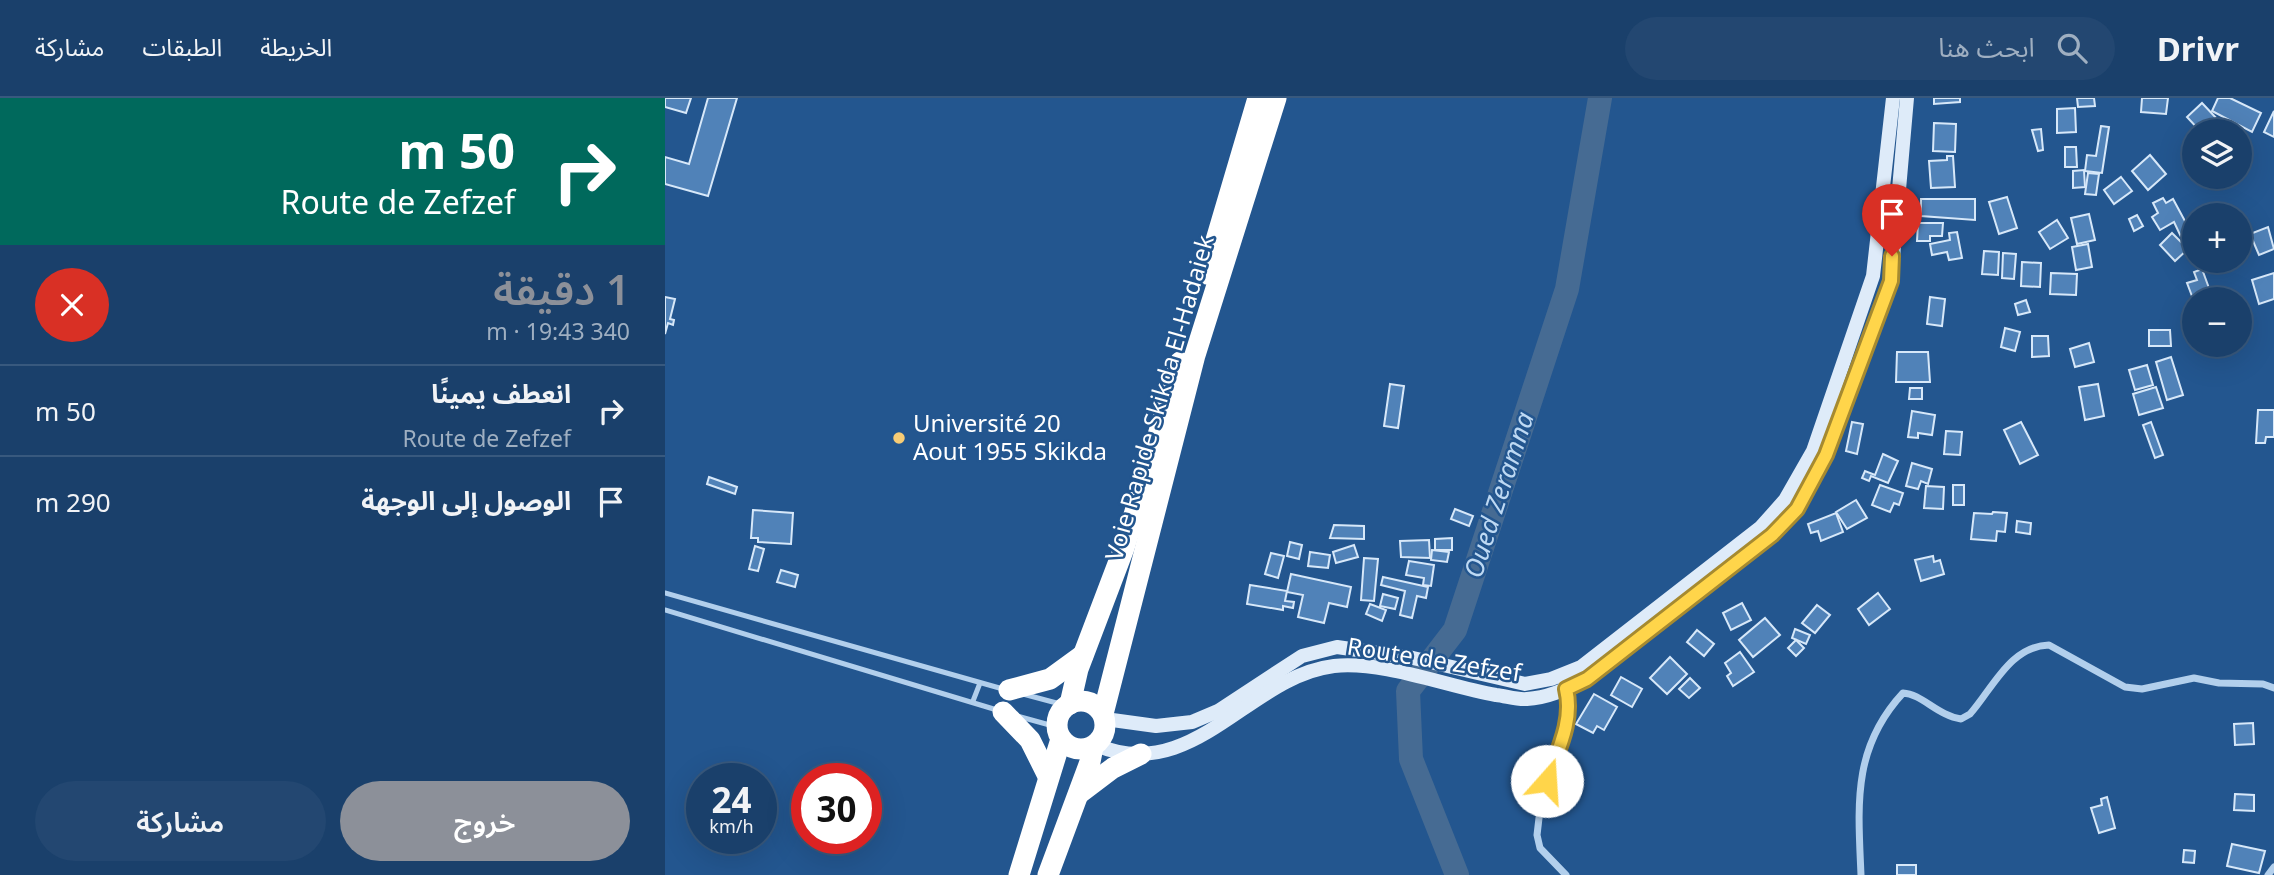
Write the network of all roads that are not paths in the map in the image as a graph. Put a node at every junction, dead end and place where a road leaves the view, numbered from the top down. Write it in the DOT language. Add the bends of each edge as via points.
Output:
graph roads {
  1 [pos="1258,98"];
  2 [pos="1276,98"];
  3 [pos="1893,98"];
  4 [pos="1907,98"];
  5 [pos="665,593"];
  6 [pos="665,610"];
  7 [pos="1087,651"];
  8 [pos="1563,682"];
  9 [pos="979,683"];
  10 [pos="2274,688"];
  11 [pos="1009,690"];
  12 [pos="973,701"];
  13 [pos="1068,705"];
  14 [pos="1003,712"];
  15 [pos="1104,716"];
  16 [pos="1059,733"];
  17 [pos="1094,746"];
  18 [pos="1141,754"];
  19 [pos="1048,776"];
  20 [pos="1076,797"];
  21 [pos="2274,867"];
  22 [pos="1019,875"];
  23 [pos="1048,875"];
  24 [pos="1566,875"];
  25 [pos="1861,875"];
  26 [pos="2268,875"];
  1 -- 7 [label="highway, Voie Rapide Skikda El-Hadaiek" via="1124,548"];
  2 -- 15 [label="highway, Voie Rapide Skikda El-Hadaiek" via="1195,355"];
  3 -- 8 [label="main road, Route de Zefzef" via="1873,276 1814,451 1801,475 1761,527"];
  4 -- 8 [label="main road, Route de Zefzef" via="1891,281 1814,482 1772,535 1587,679"];
  5 -- 9 [label="lane"];
  6 -- 12 [label="lane"];
  7 -- 11 [label="highway" via="1050,679"];
  7 -- 13 [label="highway, Voie Rapide Skikda El-Hadaiek"];
  8 -- 15 [label="main road, Route de Zefzef" via="1525,684 1351,647 1322,649 1302,656 1192,722 1156,726"];
  8 -- 18 [label="main road, Route de Zefzef" via="1526,700 1407,674 1346,665 1321,668 1289,681 1194,740"];
  8 -- 24 [label="street" via="1567,725 1541,801 1537,835 1540,848"];
  9 -- 11 [label="lane"];
  9 -- 12 [label="lane"];
  10 -- 25 [label="street" via="2194,678 2142,689 2125,687 2049,645 2038,645 2017,656 1961,719 1936,712 1903,693 1874,730 1863,765"];
  11 -- 13 [label="lane"];
  12 -- 14 [label="lane"];
  13 -- 15 [label="highway" via="1085,702"];
  13 -- 16 [label="highway, Voie Rapide Skikda El-Hadaiek" via="1061,713"];
  14 -- 16 [label="lane"];
  14 -- 19 [label="highway" via="1030,740"];
  15 -- 17 [label="highway, Voie Rapide Skikda El-Hadaiek" via="1103,736"];
  16 -- 17 [label="highway" via="1075,749"];
  16 -- 19 [label="highway, Voie Rapide Skikda El-Hadaiek"];
  17 -- 18 [label="main road, Route de Zefzef"];
  17 -- 20 [label="highway, Voie Rapide Skikda El-Hadaiek"];
  18 -- 20 [label="highway" via="1112,768"];
  19 -- 22 [label="highway, Voie Rapide Skikda El-Hadaiek"];
  20 -- 23 [label="highway, Voie Rapide Skikda El-Hadaiek"];
  21 -- 26 [label="street"];
}
